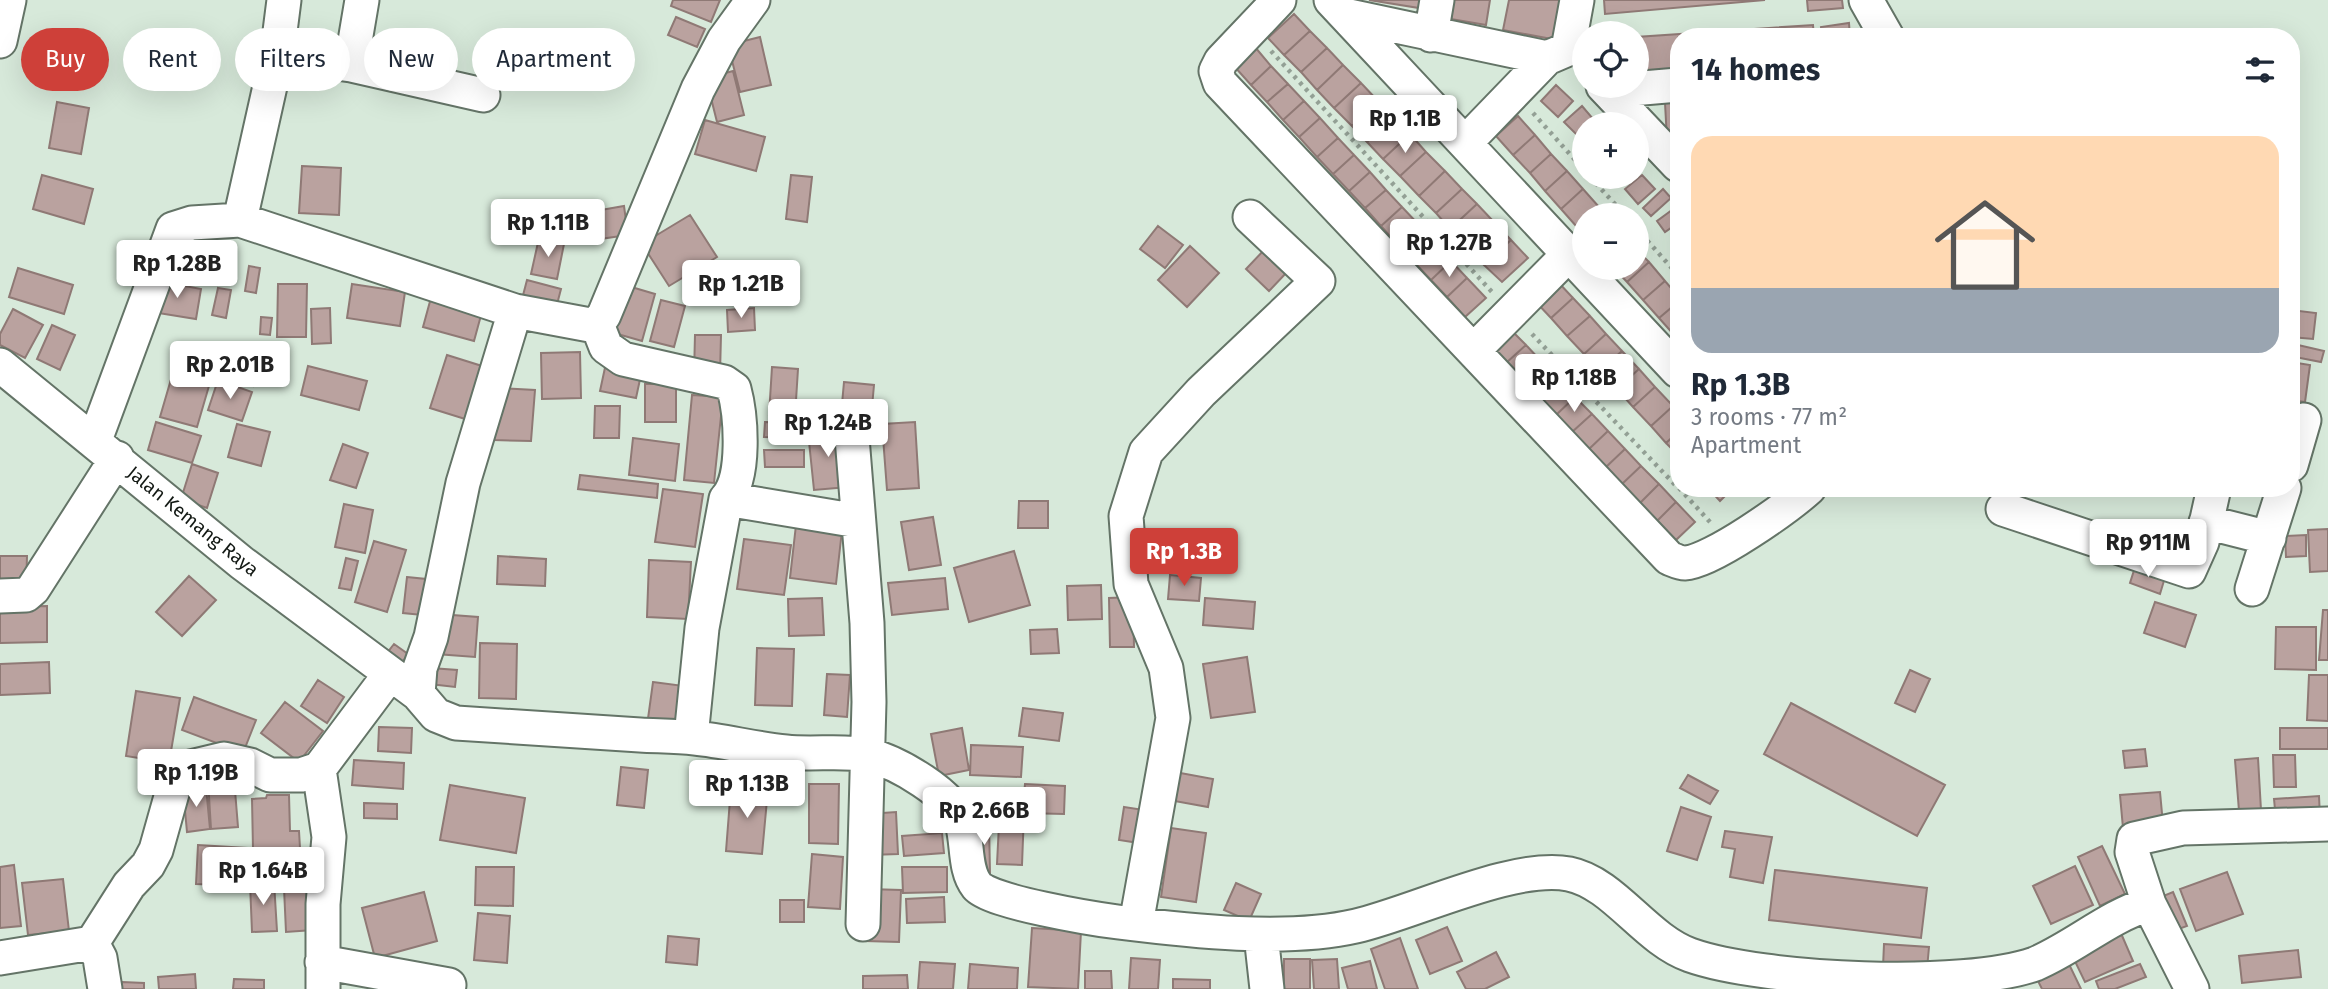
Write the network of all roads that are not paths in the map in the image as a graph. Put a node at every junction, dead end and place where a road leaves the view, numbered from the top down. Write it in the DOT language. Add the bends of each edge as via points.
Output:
graph roads {
  1 [pos="9,0"];
  2 [pos="284,0"];
  3 [pos="362,0"];
  4 [pos="753,0"];
  5 [pos="1279,0"];
  6 [pos="1437,0"];
  7 [pos="1577,0"];
  8 [pos="1866,0"];
  9 [pos="1340,8"];
  10 [pos="280,28"];
  11 [pos="1882,28"];
  12 [pos="1431,35"];
  13 [pos="0,41"];
  14 [pos="1566,58"];
  15 [pos="351,65"];
  16 [pos="1670,85"];
  17 [pos="1649,86"];
  18 [pos="269,91"];
  19 [pos="483,95"];
  20 [pos="1615,98"];
  21 [pos="1466,142"];
  22 [pos="1670,156"];
  23 [pos="1250,217"];
  24 [pos="240,220"];
  25 [pos="1568,255"];
  26 [pos="515,311"];
  27 [pos="597,324"];
  28 [pos="1474,350"];
  29 [pos="1670,363"];
  30 [pos="0,365"];
  31 [pos="2308,420"];
  32 [pos="851,425"];
  33 [pos="2300,441"];
  34 [pos="106,449"];
  35 [pos="1791,497"];
  36 [pos="2212,497"];
  37 [pos="2281,497"];
  38 [pos="726,499"];
  39 [pos="2003,509"];
  40 [pos="858,521"];
  41 [pos="2206,522"];
  42 [pos="2269,538"];
  43 [pos="2252,589"];
  44 [pos="0,596"];
  45 [pos="390,674"];
  46 [pos="418,694"];
  47 [pos="691,737"];
  48 [pos="866,754"];
  49 [pos="319,769"];
  50 [pos="2328,824"];
  51 [pos="2149,904"];
  52 [pos="1136,923"];
  53 [pos="863,924"];
  54 [pos="1261,935"];
  55 [pos="92,943"];
  56 [pos="0,958"];
  57 [pos="323,976"];
  58 [pos="449,985"];
  59 [pos="105,989"];
  60 [pos="1267,989"];
  61 [pos="2192,989"];
  1 -- 13 [label="street"];
  2 -- 10 [label="street"];
  3 -- 15 [label="street"];
  4 -- 27 [label="street" via="711,62"];
  5 -- 28 [label="street" via="1221,61 1216,71 1220,83"];
  6 -- 12 [label="street"];
  7 -- 14 [label="street"];
  8 -- 11 [label="street"];
  9 -- 12 [label="street"];
  9 -- 21 [label="street"];
  12 -- 14 [label="street"];
  14 -- 21 [label="street" via="1513,92"];
  15 -- 19 [label="street"];
  16 -- 17 [label="street"];
  18 -- 24 [label="street"];
  20 -- 22 [label="street"];
  21 -- 25 [label="street"];
  23 -- 52 [label="street" via="1318,281 1201,392 1146,452 1126,516 1131,584 1166,668 1174,718"];
  24 -- 26 [label="street"];
  24 -- 34 [label="street" via="173,229"];
  25 -- 28 [label="street"];
  25 -- 29 [label="street"];
  26 -- 27 [label="street"];
  26 -- 46 [label="street" via="463,483"];
  27 -- 38 [label="street" via="606,347 623,359 734,388 740,410 737,479"];
  28 -- 35 [label="street" via="1669,558 1684,563 1699,559 1730,543"];
  30 -- 34 [label="street, Jalan Kemang Raya"];
  31 -- 33 [label="street"];
  32 -- 40 [label="street"];
  34 -- 44 [label="street" via="33,589 26,595"];
  34 -- 45 [label="street, Jalan Kemang Raya" via="242,563"];
  36 -- 41 [label="street"];
  37 -- 42 [label="street"];
  38 -- 40 [label="street"];
  38 -- 47 [label="street" via="702,628"];
  39 -- 41 [label="street" via="2189,571"];
  40 -- 48 [label="street" via="867,623"];
  41 -- 42 [label="street"];
  42 -- 43 [label="street"];
  45 -- 46 [label="street, Jalan Kemang Raya"];
  45 -- 49 [label="street"];
  46 -- 47 [label="street, Jalan Kemang Raya" via="436,715 456,723"];
  47 -- 48 [label="street, Jalan Kemang Raya" via="786,752"];
  48 -- 52 [label="street" via="909,774 953,804 962,824 972,877 987,893 1050,910"];
  48 -- 53 [label="street"];
  49 -- 55 [label="street" via="301,775 270,775 224,759 182,769 156,850"];
  49 -- 57 [label="street" via="328,837"];
  50 -- 51 [label="street" via="2183,828 2134,839 2132,852"];
  51 -- 54 [label="street" via="2032,966 1966,980 1836,978 1769,972 1695,957 1658,939 1592,884 1565,872 1486,885 1356,926"];
  51 -- 61 [label="street"];
  52 -- 54 [label="street"];
  54 -- 60 [label="street"];
  55 -- 56 [label="street"];
  55 -- 59 [label="street" via="100,958"];
  57 -- 58 [label="street"];
}
